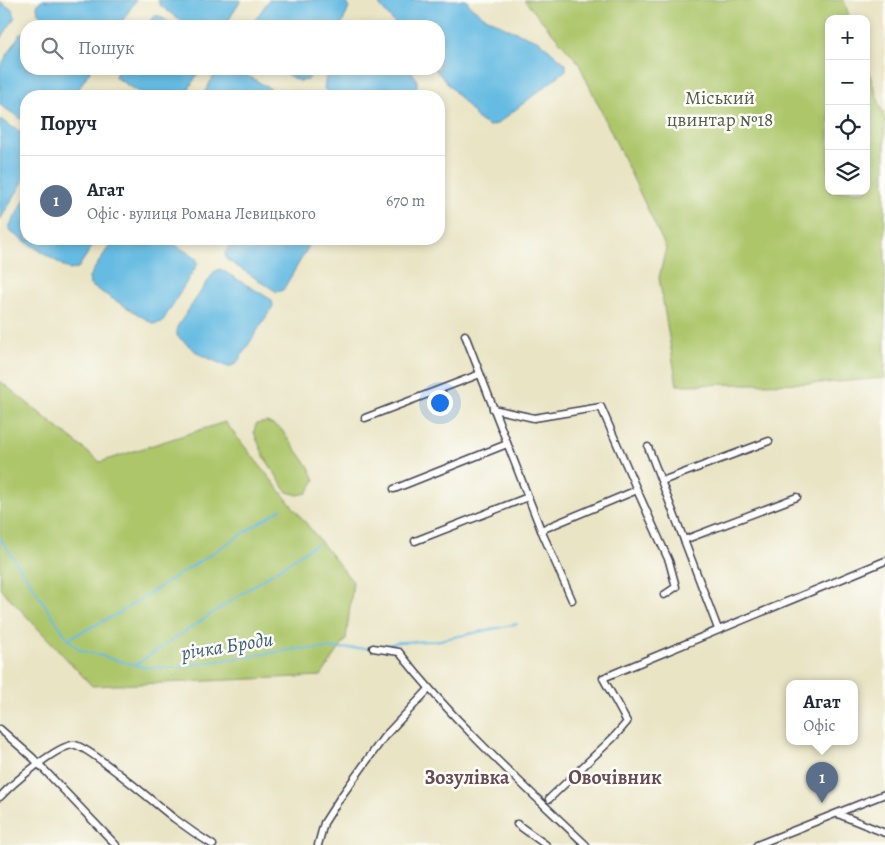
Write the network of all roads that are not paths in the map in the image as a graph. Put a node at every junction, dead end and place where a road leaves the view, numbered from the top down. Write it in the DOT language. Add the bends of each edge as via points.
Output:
graph roads {
  1 [pos="465,335"];
  2 [pos="480,374"];
  3 [pos="494,409"];
  4 [pos="365,418"];
  5 [pos="769,441"];
  6 [pos="507,444"];
  7 [pos="648,447"];
  8 [pos="662,481"];
  9 [pos="394,489"];
  10 [pos="637,490"];
  11 [pos="797,497"];
  12 [pos="528,498"];
  13 [pos="541,530"];
  14 [pos="684,540"];
  15 [pos="415,541"];
  16 [pos="885,561"];
  17 [pos="664,595"];
  18 [pos="572,600"];
  19 [pos="718,629"];
  20 [pos="373,648"];
  21 [pos="428,690"];
  22 [pos="0,729"];
  23 [pos="39,764"];
  24 [pos="885,794"];
  25 [pos="0,797"];
  26 [pos="549,799"];
  27 [pos="838,814"];
  28 [pos="517,824"];
  29 [pos="885,834"];
  30 [pos="768,843"];
  31 [pos="116,845"];
  32 [pos="213,845"];
  33 [pos="318,845"];
  34 [pos="546,845"];
  35 [pos="586,845"];
  36 [pos="757,845"];
  1 -- 2 [label="street"];
  2 -- 3 [label="street"];
  2 -- 4 [label="street"];
  3 -- 6 [label="street"];
  3 -- 10 [label="street" via="534,418 601,407"];
  5 -- 8 [label="street"];
  6 -- 9 [label="street"];
  6 -- 12 [label="street"];
  7 -- 8 [label="street"];
  8 -- 14 [label="street"];
  10 -- 13 [label="street"];
  10 -- 17 [label="street" via="669,561 676,587"];
  11 -- 14 [label="street"];
  12 -- 13 [label="street"];
  12 -- 15 [label="street"];
  13 -- 18 [label="street"];
  14 -- 19 [label="street"];
  16 -- 19 [label="street"];
  19 -- 26 [label="street" via="603,678 627,722"];
  20 -- 21 [label="street" via="399,652"];
  21 -- 33 [label="street" via="384,737 345,791 324,823"];
  21 -- 35 [label="street"];
  22 -- 23 [label="street"];
  23 -- 25 [label="street"];
  23 -- 31 [label="street"];
  23 -- 32 [label="street" via="65,747 83,747"];
  24 -- 27 [label="street"];
  27 -- 29 [label="street"];
  27 -- 30 [label="street"];
  28 -- 34 [label="street"];
  30 -- 36 [label="street"];
}
